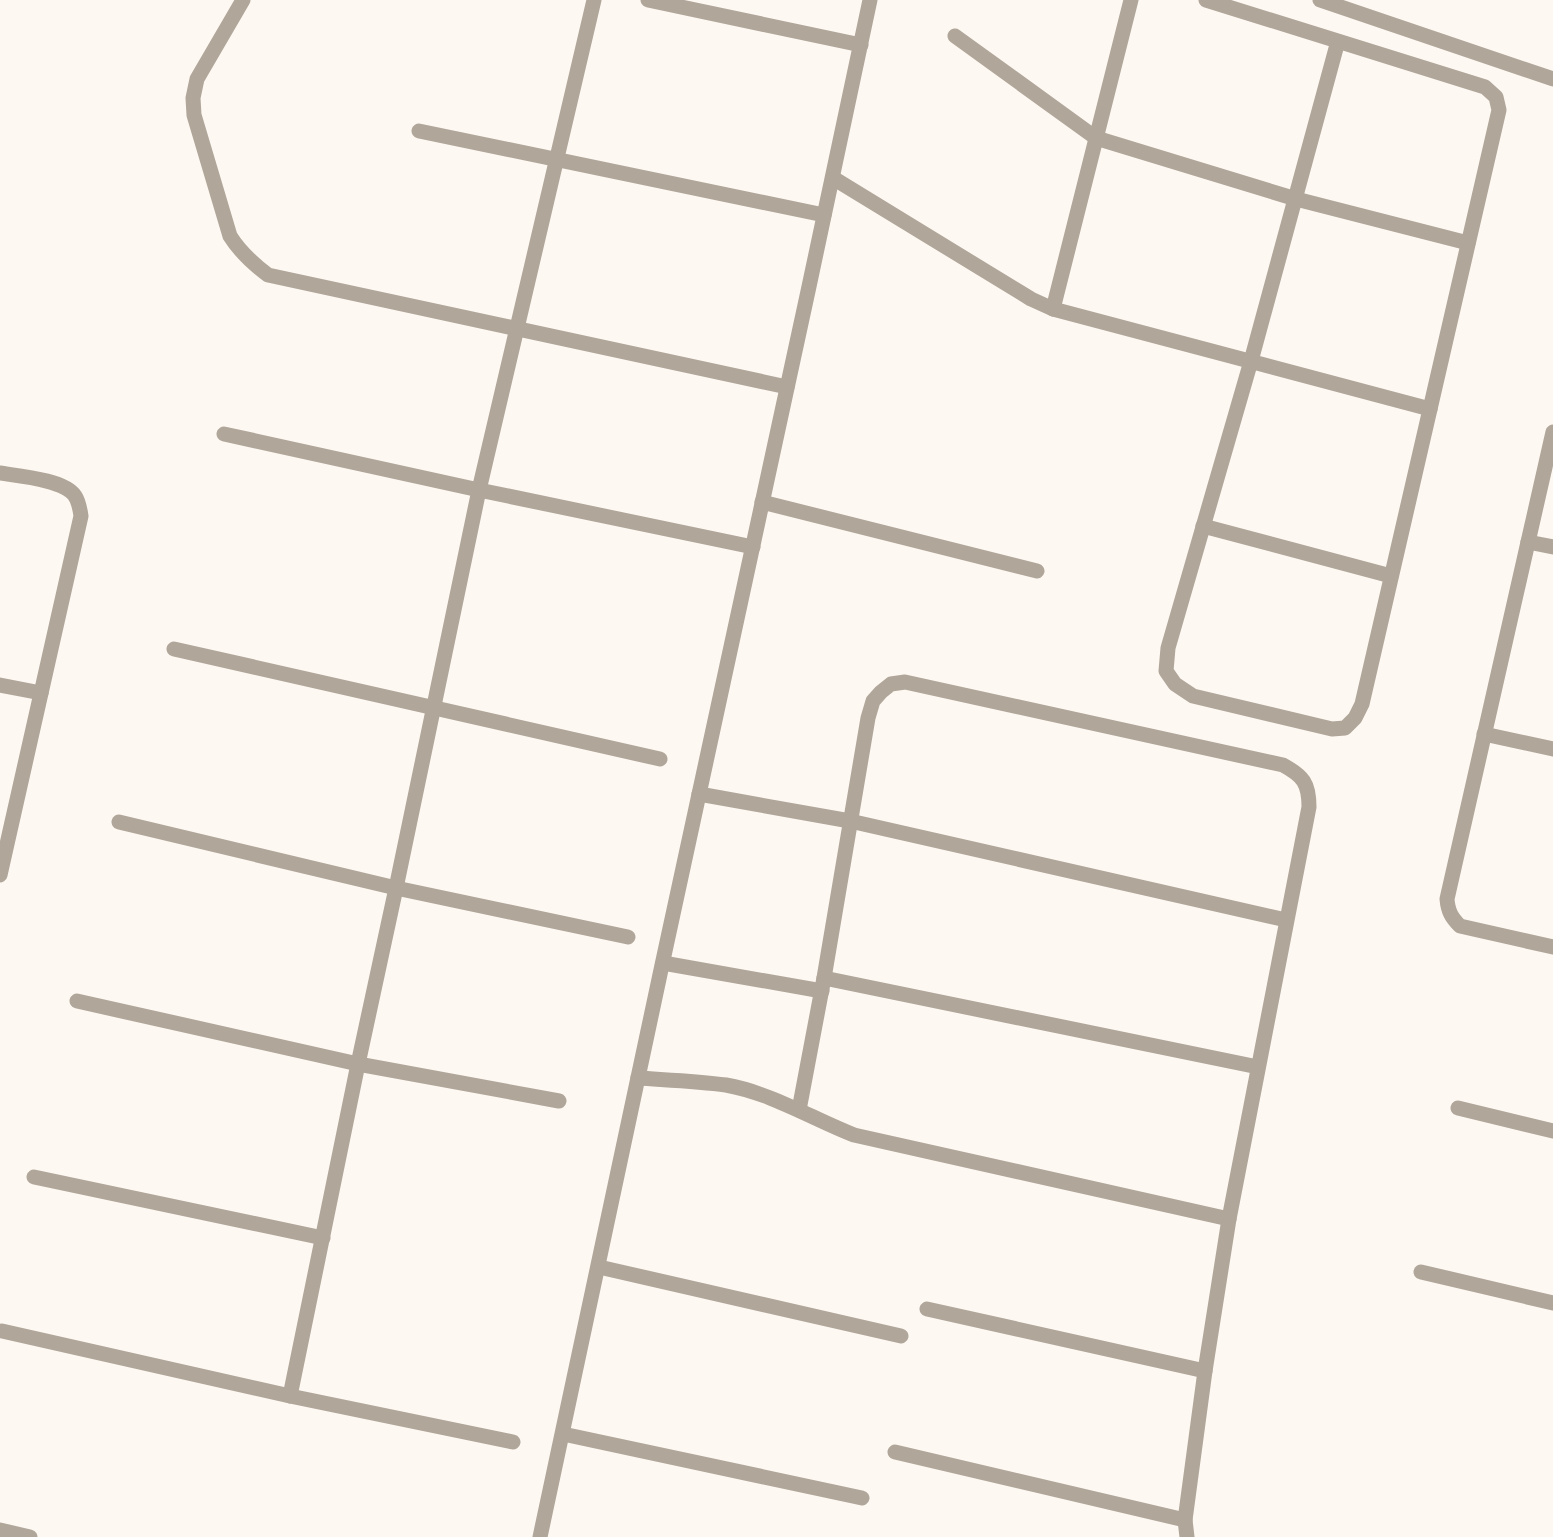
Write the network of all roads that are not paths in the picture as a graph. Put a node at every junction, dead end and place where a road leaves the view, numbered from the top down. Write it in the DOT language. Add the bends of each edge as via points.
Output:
graph roads {
  1 [pos="243,0"];
  2 [pos="594,0"];
  3 [pos="648,0"];
  4 [pos="870,0"];
  5 [pos="1132,0"];
  6 [pos="1206,0"];
  7 [pos="1320,0"];
  8 [pos="955,36"];
  9 [pos="1338,41"];
  10 [pos="861,45"];
  11 [pos="1553,79"];
  12 [pos="419,132"];
  13 [pos="1096,138"];
  14 [pos="557,160"];
  15 [pos="833,178"];
  16 [pos="1296,199"];
  17 [pos="824,215"];
  18 [pos="1468,243"];
  19 [pos="1053,309"];
  20 [pos="518,328"];
  21 [pos="1251,361"];
  22 [pos="787,387"];
  23 [pos="1430,409"];
  24 [pos="1553,432"];
  25 [pos="224,434"];
  26 [pos="0,473"];
  27 [pos="479,490"];
  28 [pos="762,502"];
  29 [pos="1203,526"];
  30 [pos="1528,542"];
  31 [pos="753,547"];
  32 [pos="1553,547"];
  33 [pos="1037,571"];
  34 [pos="1391,576"];
  35 [pos="174,649"];
  36 [pos="0,685"];
  37 [pos="41,693"];
  38 [pos="434,707"];
  39 [pos="1484,734"];
  40 [pos="1553,749"];
  41 [pos="660,759"];
  42 [pos="699,794"];
  43 [pos="850,821"];
  44 [pos="119,822"];
  45 [pos="0,875"];
  46 [pos="396,888"];
  47 [pos="1286,920"];
  48 [pos="628,937"];
  49 [pos="1553,947"];
  50 [pos="663,963"];
  51 [pos="823,984"];
  52 [pos="77,1001"];
  53 [pos="358,1064"];
  54 [pos="1258,1068"];
  55 [pos="638,1078"];
  56 [pos="559,1101"];
  57 [pos="1458,1108"];
  58 [pos="800,1110"];
  59 [pos="1553,1131"];
  60 [pos="34,1177"];
  61 [pos="1229,1219"];
  62 [pos="323,1238"];
  63 [pos="599,1267"];
  64 [pos="1421,1272"];
  65 [pos="1553,1303"];
  66 [pos="927,1309"];
  67 [pos="2,1331"];
  68 [pos="901,1336"];
  69 [pos="1205,1370"];
  70 [pos="290,1396"];
  71 [pos="562,1434"];
  72 [pos="513,1442"];
  73 [pos="895,1452"];
  74 [pos="862,1498"];
  75 [pos="1186,1520"];
  76 [pos="0,1530"];
  77 [pos="30,1537"];
  78 [pos="540,1537"];
  79 [pos="1187,1537"];
  1 -- 20 [label="street" via="198,79 193,98 194,115 230,236 239,250 268,275"];
  2 -- 14 [label="street"];
  3 -- 10 [label="street"];
  4 -- 10 [label="street"];
  5 -- 13 [label="street"];
  6 -- 9 [label="street"];
  7 -- 11 [label="street"];
  8 -- 13 [label="street"];
  9 -- 16 [label="street"];
  9 -- 18 [label="street" via="1485,87 1496,97 1499,110"];
  10 -- 15 [label="street"];
  12 -- 14 [label="street"];
  13 -- 16 [label="street"];
  13 -- 19 [label="street"];
  14 -- 17 [label="street"];
  14 -- 20 [label="street"];
  15 -- 17 [label="street"];
  15 -- 19 [label="street" via="1030,299"];
  16 -- 18 [label="street"];
  16 -- 21 [label="street"];
  17 -- 22 [label="street"];
  18 -- 23 [label="street"];
  19 -- 21 [label="street"];
  20 -- 22 [label="street"];
  20 -- 27 [label="street"];
  21 -- 23 [label="street"];
  21 -- 29 [label="street"];
  22 -- 28 [label="street"];
  23 -- 34 [label="street"];
  24 -- 30 [label="street"];
  25 -- 27 [label="street"];
  26 -- 37 [label="street" via="68,488 80,506 81,516"];
  27 -- 31 [label="street"];
  27 -- 38 [label="street"];
  28 -- 31 [label="street"];
  28 -- 33 [label="street"];
  29 -- 34 [label="street"];
  29 -- 34 [label="street" via="1168,648 1166,671 1175,684 1193,696 1332,729 1345,728 1362,704"];
  30 -- 32 [label="street"];
  30 -- 39 [label="street"];
  31 -- 42 [label="street"];
  35 -- 38 [label="street"];
  36 -- 37 [label="street"];
  37 -- 45 [label="street"];
  38 -- 41 [label="street"];
  38 -- 46 [label="street"];
  39 -- 40 [label="street"];
  39 -- 49 [label="street" via="1447,899 1448,909 1460,926"];
  42 -- 43 [label="street"];
  42 -- 50 [label="street"];
  43 -- 47 [label="street"];
  43 -- 47 [label="street" via="873,701 891,684 905,682 1283,765 1306,783 1309,793"];
  43 -- 51 [label="street"];
  44 -- 46 [label="street"];
  46 -- 48 [label="street"];
  46 -- 53 [label="street"];
  47 -- 54 [label="street"];
  50 -- 51 [label="street"];
  50 -- 55 [label="street"];
  51 -- 54 [label="street"];
  51 -- 58 [label="street"];
  52 -- 53 [label="street"];
  53 -- 56 [label="street"];
  53 -- 62 [label="street"];
  54 -- 61 [label="street"];
  55 -- 58 [label="street" via="726,1085"];
  55 -- 63 [label="street"];
  57 -- 59 [label="street"];
  58 -- 61 [label="street" via="854,1135"];
  60 -- 62 [label="street"];
  61 -- 69 [label="street"];
  62 -- 70 [label="street"];
  63 -- 68 [label="street"];
  63 -- 71 [label="street"];
  64 -- 65 [label="street"];
  66 -- 69 [label="street"];
  67 -- 70 [label="street"];
  69 -- 75 [label="street"];
  70 -- 72 [label="street"];
  71 -- 74 [label="street"];
  71 -- 78 [label="street"];
  73 -- 75 [label="street"];
  75 -- 79 [label="street"];
  76 -- 77 [label="street"];
}
